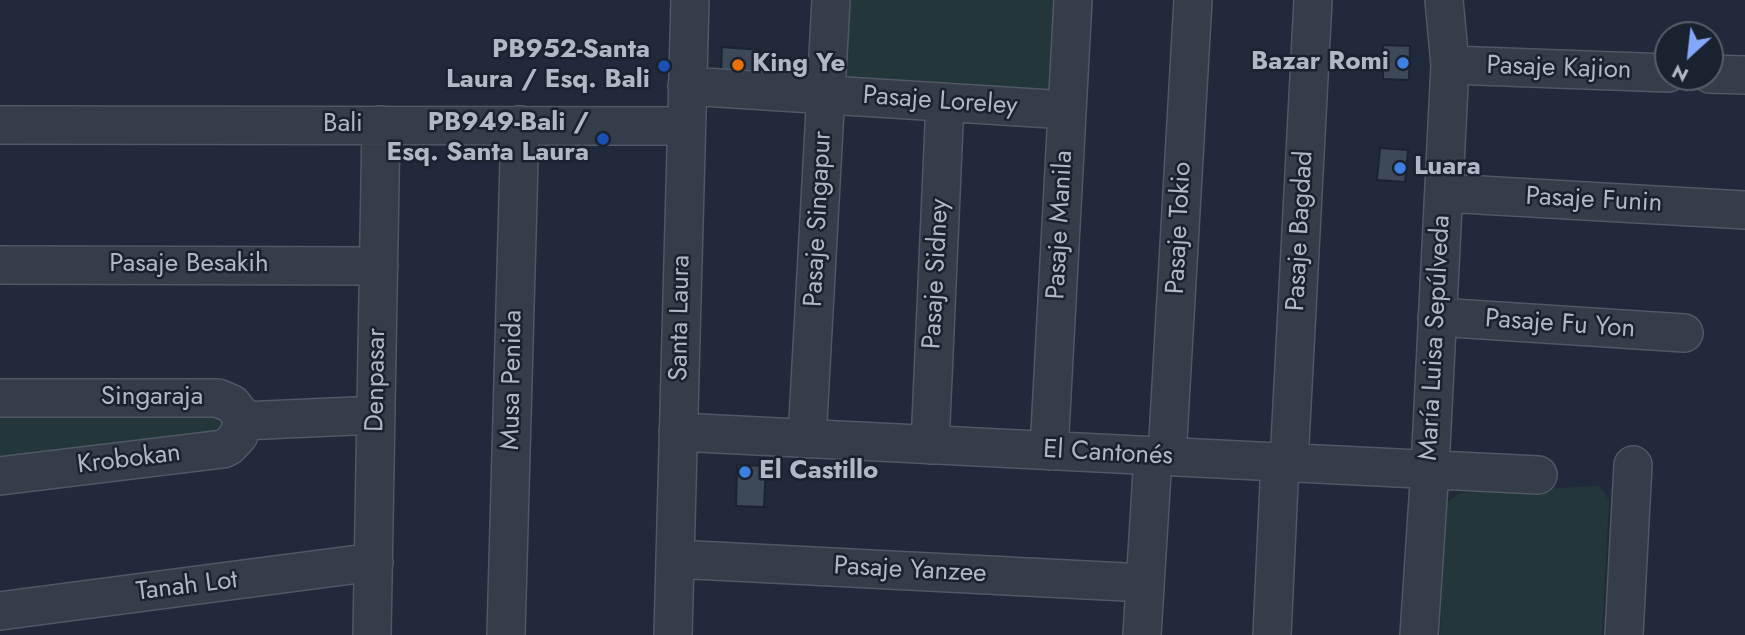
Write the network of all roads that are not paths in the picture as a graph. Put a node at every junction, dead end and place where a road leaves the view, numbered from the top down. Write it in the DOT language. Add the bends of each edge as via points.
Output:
graph roads {
  1 [pos="690,0"];
  2 [pos="831,0"];
  3 [pos="1073,0"];
  4 [pos="1193,0"];
  5 [pos="1313,0"];
  6 [pos="1444,0"];
  7 [pos="1450,65"];
  8 [pos="1654,72"];
  9 [pos="1724,74"];
  10 [pos="1745,75"];
  11 [pos="687,86"];
  12 [pos="826,95"];
  13 [pos="945,102"];
  14 [pos="1067,110"];
  15 [pos="0,125"];
  16 [pos="381,125"];
  17 [pos="520,125"];
  18 [pos="686,126"];
  19 [pos="1444,193"];
  20 [pos="1745,210"];
  21 [pos="0,265"];
  22 [pos="379,265"];
  23 [pos="1437,317"];
  24 [pos="1684,333"];
  25 [pos="0,398"];
  26 [pos="376,415"];
  27 [pos="242,421"];
  28 [pos="678,432"];
  29 [pos="807,439"];
  30 [pos="930,445"];
  31 [pos="1049,451"];
  32 [pos="1160,456"];
  33 [pos="1285,462"];
  34 [pos="1633,465"];
  35 [pos="1430,468"];
  36 [pos="1538,475"];
  37 [pos="0,476"];
  38 [pos="675,559"];
  39 [pos="373,562"];
  40 [pos="1145,583"];
  41 [pos="0,611"];
  42 [pos="372,635"];
  43 [pos="506,635"];
  44 [pos="673,635"];
  45 [pos="1142,635"];
  46 [pos="1272,635"];
  47 [pos="1419,635"];
  48 [pos="1624,635"];
  1 -- 11 [label="street, Santa Laura"];
  2 -- 12 [label="street, Pasaje Singapur"];
  3 -- 14 [label="street, Pasaje Manila"];
  4 -- 32 [label="street, Pasaje Tokio"];
  5 -- 33 [label="street, Pasaje Bagdad"];
  6 -- 7 [label="street, María Luisa Sepúlveda"];
  7 -- 8 [label="street, Pasaje Kajion"];
  7 -- 19 [label="street, María Luisa Sepúlveda"];
  9 -- 10 [label="street"];
  11 -- 12 [label="street, Pasaje Loreley"];
  11 -- 18 [label="street, Santa Laura"];
  12 -- 13 [label="street, Pasaje Loreley"];
  12 -- 29 [label="street, Pasaje Singapur"];
  13 -- 14 [label="street, Pasaje Loreley"];
  13 -- 30 [label="street, Pasaje Sidney"];
  14 -- 31 [label="street, Pasaje Manila"];
  15 -- 16 [label="street, Bali"];
  16 -- 17 [label="street, Bali"];
  16 -- 22 [label="street, Denpasar"];
  17 -- 18 [label="street, Bali"];
  17 -- 43 [label="street, Musa Penida"];
  18 -- 28 [label="street, Santa Laura"];
  19 -- 20 [label="street, Pasaje Funin"];
  19 -- 23 [label="street, María Luisa Sepúlveda"];
  21 -- 22 [label="street, Pasaje Besakih"];
  22 -- 26 [label="street, Denpasar"];
  23 -- 24 [label="street, Pasaje Fu Yon"];
  23 -- 35 [label="street, María Luisa Sepúlveda"];
  25 -- 27 [label="street, Singaraja" via="218,398 232,404"];
  26 -- 27 [label="street"];
  26 -- 39 [label="street, Denpasar"];
  27 -- 37 [label="street, Krobokan" via="239,435 223,449"];
  28 -- 29 [label="street, El Cantonés"];
  28 -- 38 [label="street, Santa Laura"];
  29 -- 30 [label="street, El Cantonés"];
  30 -- 31 [label="street, El Cantonés"];
  31 -- 32 [label="street, El Cantonés"];
  32 -- 33 [label="street, El Cantonés"];
  32 -- 40 [label="street, Pasaje Tokio"];
  33 -- 35 [label="street, El Cantonés"];
  33 -- 46 [label="street, Pasaje Bagdad"];
  34 -- 48 [label="street"];
  35 -- 36 [label="street, El Cantonés"];
  35 -- 47 [label="street, María Luisa Sepúlveda"];
  38 -- 40 [label="street, Pasaje Yanzee"];
  38 -- 44 [label="street, Santa Laura"];
  39 -- 41 [label="street, Tanah Lot"];
  39 -- 42 [label="street, Denpasar"];
  40 -- 45 [label="street, Pasaje Tokio"];
}
